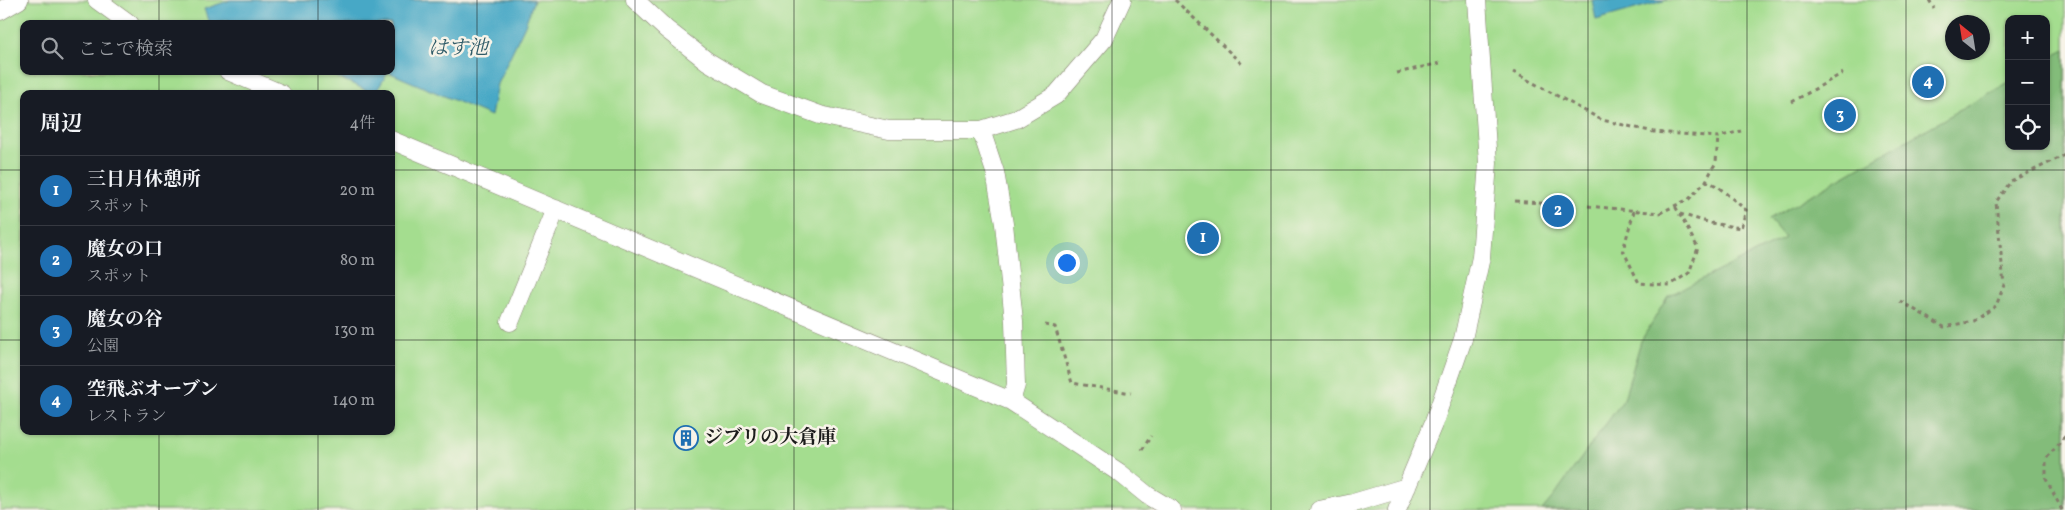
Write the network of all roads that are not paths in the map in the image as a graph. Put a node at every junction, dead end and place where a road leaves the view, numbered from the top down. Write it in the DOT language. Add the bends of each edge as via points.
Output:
graph roads {
  1 [pos="19,0"];
  2 [pos="97,0"];
  3 [pos="636,0"];
  4 [pos="1122,0"];
  5 [pos="1477,0"];
  6 [pos="0,11"];
  7 [pos="124,20"];
  8 [pos="237,75"];
  9 [pos="273,90"];
  10 [pos="981,130"];
  11 [pos="395,142"];
  12 [pos="556,209"];
  13 [pos="510,322"];
  14 [pos="1012,401"];
  15 [pos="1407,486"];
  16 [pos="1172,510"];
  17 [pos="1319,510"];
  18 [pos="1397,510"];
  1 -- 6 [label="lane"];
  2 -- 7 [label="lane"];
  3 -- 10 [label="lane" via="707,61 762,94 820,115 889,130"];
  4 -- 10 [label="lane" via="1104,40 1056,94 1016,119"];
  5 -- 15 [label="lane" via="1488,163 1480,257 1463,339"];
  8 -- 9 [label="lane"];
  10 -- 14 [label="lane" via="995,172 1004,224 1014,320 1016,386"];
  11 -- 12 [label="lane"];
  12 -- 13 [label="lane"];
  12 -- 14 [label="lane"];
  14 -- 16 [label="lane"];
  15 -- 17 [label="lane"];
  15 -- 18 [label="lane"];
}
